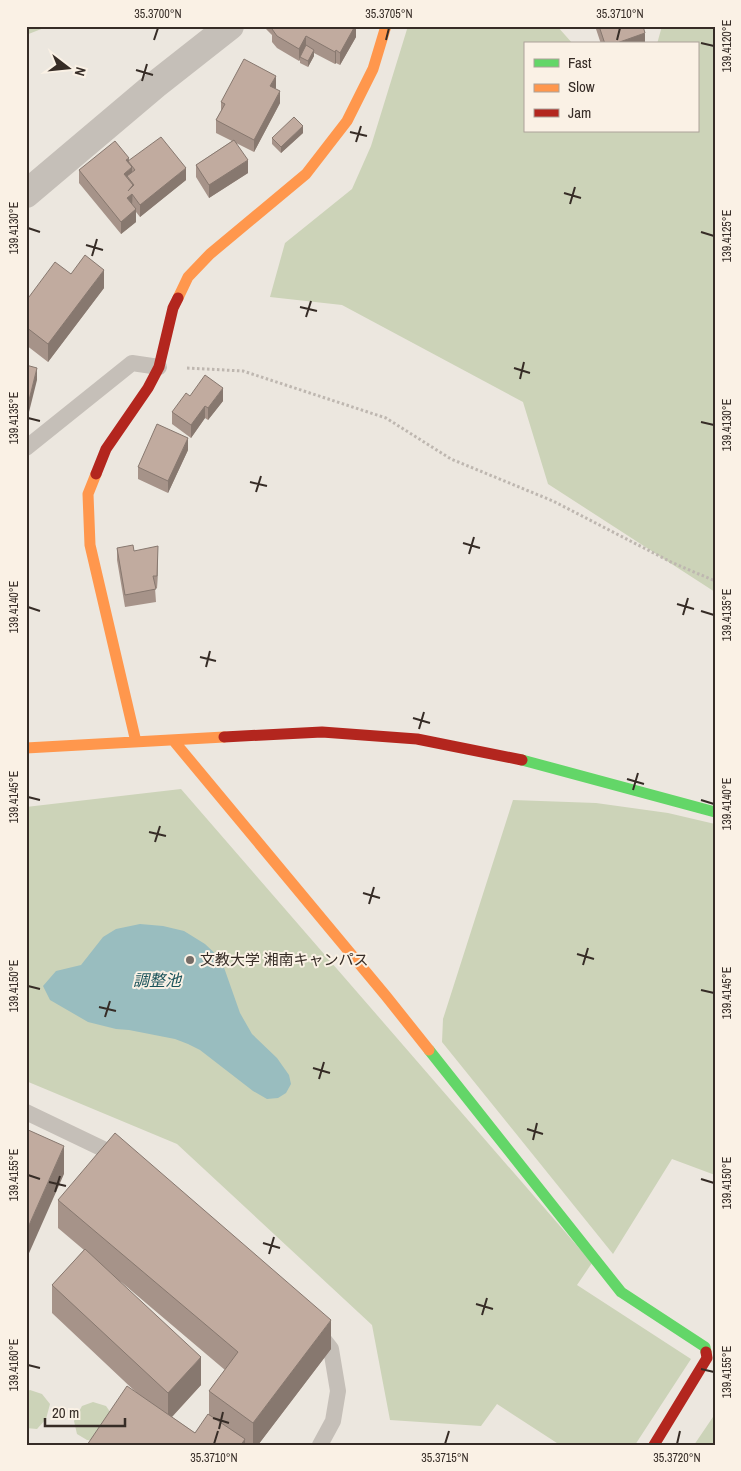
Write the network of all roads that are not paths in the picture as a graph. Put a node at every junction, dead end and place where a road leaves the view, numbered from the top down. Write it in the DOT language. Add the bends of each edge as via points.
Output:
graph roads {
  1 [pos="230,26"];
  2 [pos="386,26"];
  3 [pos="26,194"];
  4 [pos="160,367"];
  5 [pos="26,448"];
  6 [pos="173,740"];
  7 [pos="136,742"];
  8 [pos="26,748"];
  9 [pos="715,812"];
  10 [pos="26,1112"];
  11 [pos="134,1165"];
  12 [pos="310,1321"];
  13 [pos="320,1445"];
  14 [pos="654,1445"];
  1 -- 3 [label="street"];
  2 -- 4 [label="street" via="373,69 348,121 306,174 210,254 188,278 173,308"];
  4 -- 5 [label="lane" via="132,363"];
  4 -- 7 [label="street" via="106,448 88,494 90,545"];
  6 -- 7 [label="street"];
  6 -- 9 [label="street" via="322,732 417,739 510,757"];
  6 -- 14 [label="street" via="386,996 621,1292 705,1347 707,1358"];
  7 -- 8 [label="street"];
  10 -- 11 [label="lane"];
  12 -- 13 [label="lane" via="331,1350 338,1390 333,1421"];
}
